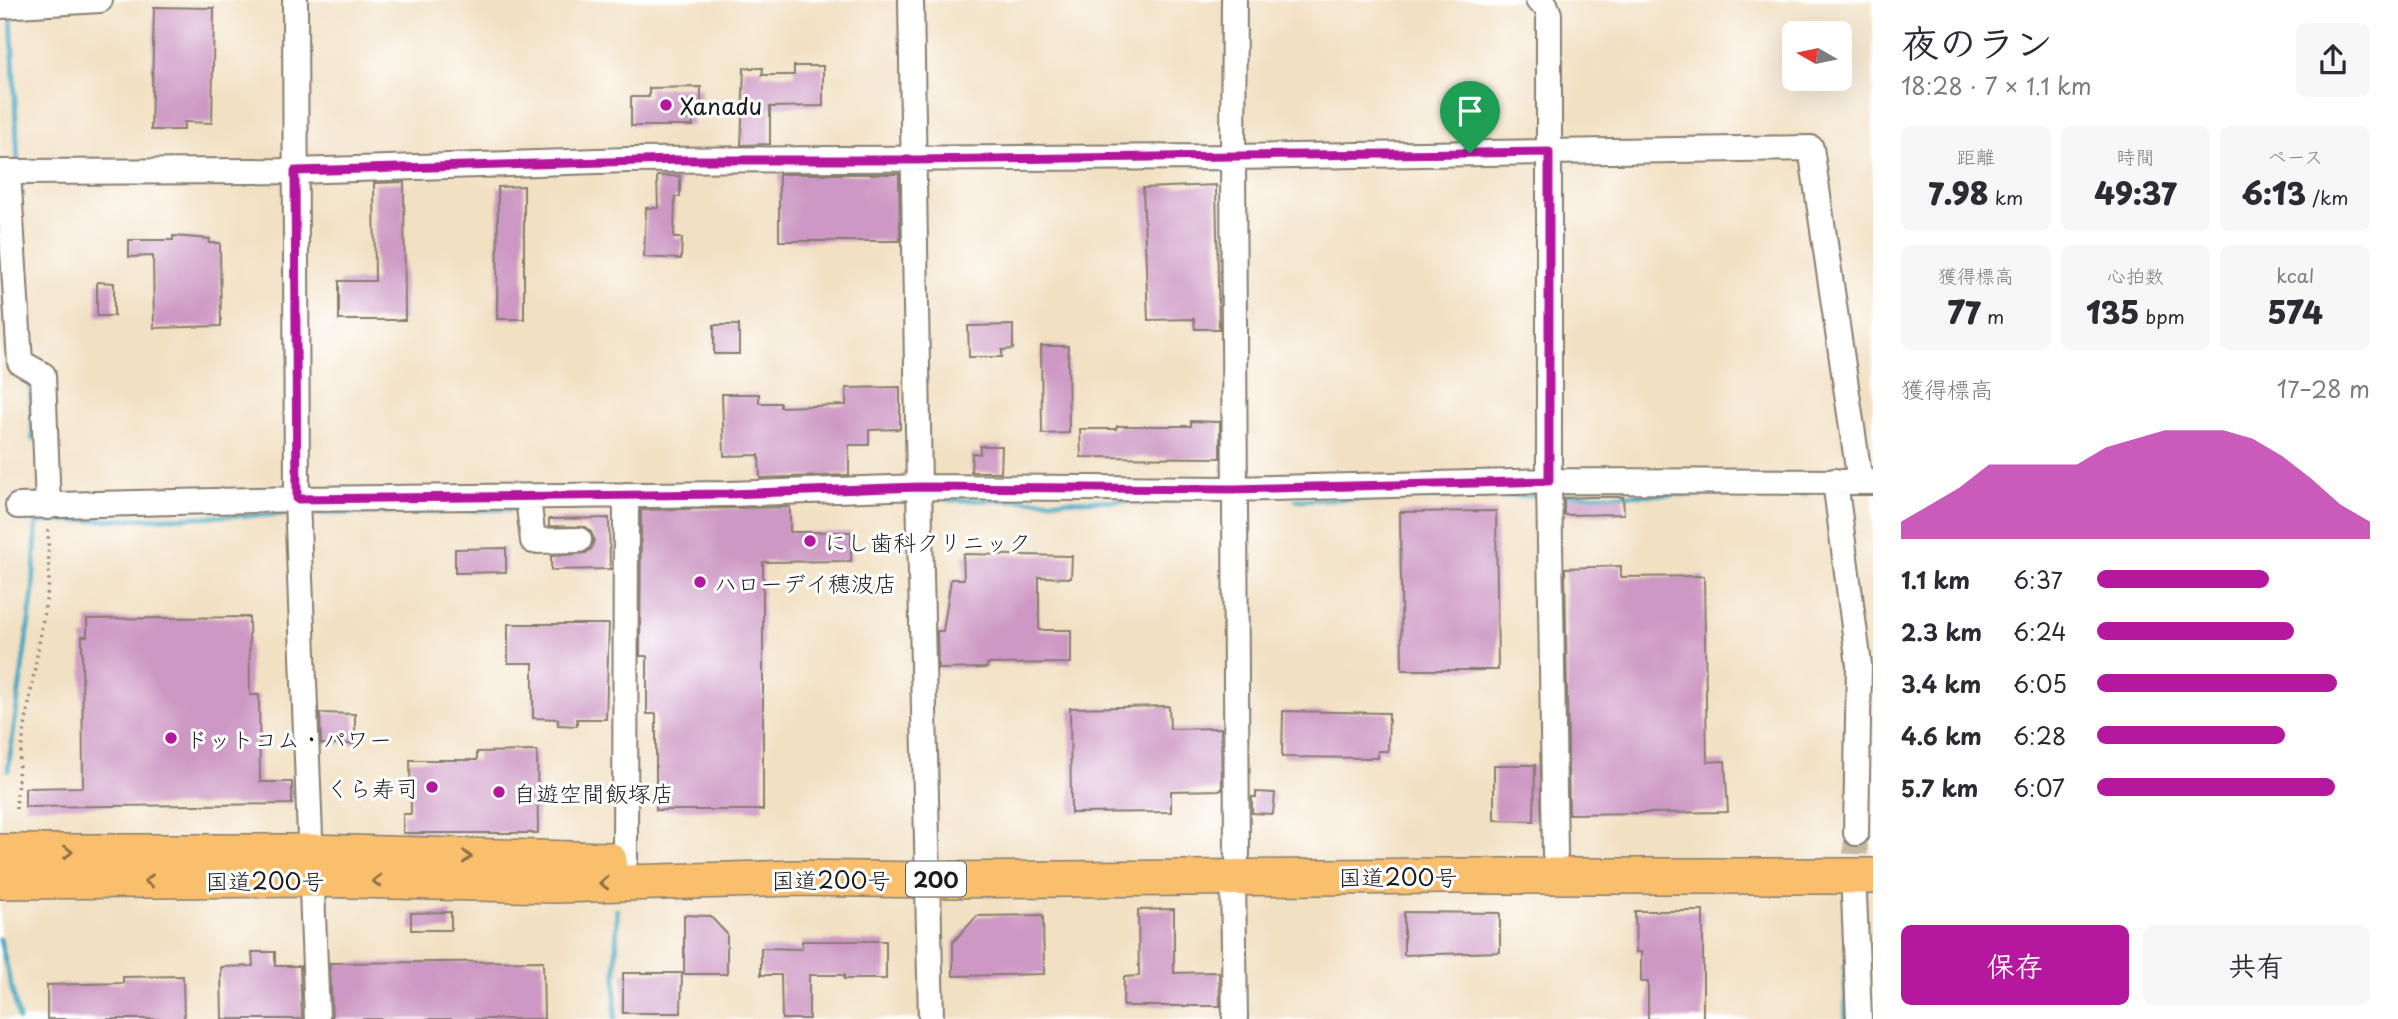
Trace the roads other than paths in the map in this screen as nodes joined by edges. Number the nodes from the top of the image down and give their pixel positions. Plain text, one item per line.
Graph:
1 (100, 0) edge
2 (295, 0) edge
3 (911, 0) edge
4 (1234, 0) edge
5 (1538, 0) edge
6 (14, 4) edge
7 (1549, 152) junction
8 (1233, 157) junction
9 (914, 160) junction
10 (295, 171) junction
11 (11, 172) edge
12 (1549, 481) junction
13 (1835, 481) junction
14 (1866, 482) edge
15 (919, 487) junction
16 (1234, 489) junction
17 (626, 495) junction
18 (529, 506) junction
19 (298, 509) junction
20 (579, 540) dead end
21 (1865, 843) edge
22 (0, 852) edge
23 (1555, 854) junction
24 (625, 860) junction
25 (311, 866) junction
26 (1235, 866) junction
27 (928, 869) junction
28 (0, 881) edge
29 (1863, 885) edge
30 (317, 1019) edge
31 (932, 1019) edge
32 (1235, 1019) edge
33 (1859, 1019) edge

1 - 6 street
2 - 10 street
3 - 9 street
4 - 8 street
5 - 7 street
7 - 8 street
7 - 12 street
7 - 14 street
8 - 9 street
8 - 16 street
9 - 10 street
9 - 15 street
10 - 11 street
10 - 19 street
11 - 19 street
12 - 13 street
12 - 16 street
12 - 23 street
13 - 14 street
13 - 21 street
15 - 16 street
15 - 17 street
15 - 27 street
16 - 26 street
17 - 18 street
17 - 24 street
18 - 19 street
18 - 20 street
19 - 25 street
21 - 23 highway, 国道200号 / 200
22 -> 25 highway, 国道200号 / 200
23 - 26 highway, 国道200号 / 200
25 -> 24 highway, 国道200号 / 200
24 - 27 highway, 国道200号 / 200
27 -> 25 highway, 国道200号 / 200
25 -> 28 highway, 国道200号 / 200
25 - 30 street
26 - 27 highway, 国道200号 / 200
26 - 29 highway, 国道200号 / 200
26 - 32 street
27 - 31 street
29 - 33 street

